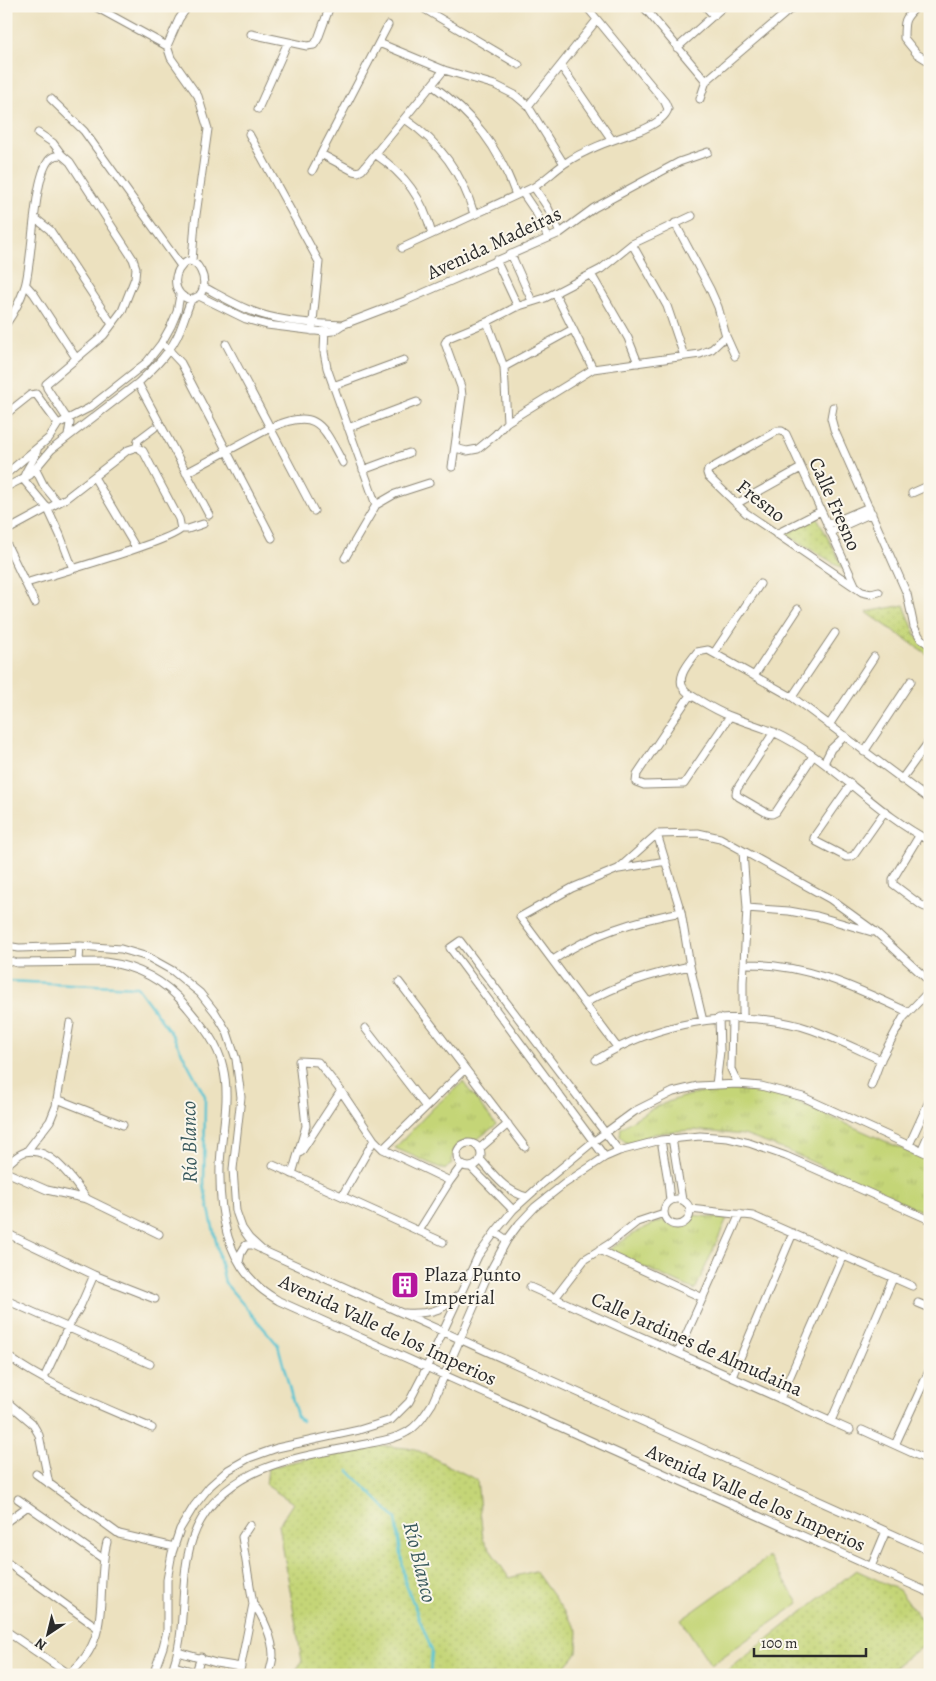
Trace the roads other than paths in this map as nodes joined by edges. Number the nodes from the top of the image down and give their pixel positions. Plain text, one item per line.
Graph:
1 (94, 6) edge
2 (188, 6) edge
3 (330, 6) edge
4 (422, 6) edge
5 (586, 6) edge
6 (643, 6) edge
7 (705, 6) edge
8 (724, 6) edge
9 (776, 6) edge
10 (794, 6) edge
11 (916, 6) edge
12 (786, 13) junction
13 (714, 16) junction
14 (596, 21) junction
15 (388, 25) dead end
16 (251, 34) dead end
17 (288, 42) junction
18 (379, 43) junction
19 (166, 46) junction
20 (678, 48) junction
21 (930, 62) edge
22 (519, 65) dead end
23 (561, 66) junction
24 (444, 70) junction
25 (706, 81) junction
26 (432, 85) junction
27 (51, 99) dead end
28 (700, 99) dead end
29 (528, 106) junction
30 (258, 109) dead end
31 (405, 119) junction
32 (38, 133) dead end
33 (249, 134) dead end
34 (612, 140) junction
35 (708, 152) dead end
36 (321, 154) junction
37 (376, 154) junction
38 (62, 155) junction
39 (564, 164) junction
40 (312, 171) dead end
41 (534, 187) junction
42 (519, 193) junction
43 (474, 214) junction
44 (692, 216) dead end
45 (35, 218) junction
46 (675, 223) junction
47 (560, 233) junction
48 (432, 234) junction
49 (548, 238) junction
50 (632, 244) junction
51 (402, 248) dead end
52 (511, 254) junction
53 (496, 260) junction
54 (192, 261) junction
55 (181, 266) junction
56 (591, 274) junction
57 (26, 285) junction
58 (204, 287) junction
59 (556, 293) junction
60 (180, 295) junction
61 (199, 296) junction
62 (191, 300) junction
63 (532, 301) junction
64 (518, 307) junction
65 (250, 310) junction
66 (246, 319) junction
67 (486, 322) junction
68 (314, 323) junction
69 (6, 324) edge
70 (112, 324) junction
71 (325, 328) junction
72 (573, 329) junction
73 (312, 331) junction
74 (726, 336) junction
75 (161, 344) junction
76 (226, 344) dead end
77 (169, 349) junction
78 (684, 356) junction
79 (735, 356) dead end
80 (76, 358) junction
81 (404, 360) dead end
82 (638, 363) junction
83 (504, 368) junction
84 (593, 369) junction
85 (138, 384) junction
86 (333, 386) junction
87 (56, 400) junction
88 (417, 402) dead end
89 (833, 407) dead end
90 (46, 408) junction
91 (6, 413) edge
92 (67, 418) junction
93 (507, 422) junction
94 (58, 424) junction
95 (154, 428) dead end
96 (270, 428) junction
97 (348, 428) junction
98 (786, 434) joint
99 (68, 436) junction
100 (137, 447) junction
101 (455, 448) junction
102 (37, 449) junction
103 (227, 452) junction
104 (409, 453) dead end
105 (343, 463) dead end
106 (452, 467) dead end
107 (801, 468) junction
108 (36, 470) junction
109 (363, 470) junction
110 (186, 473) junction
111 (6, 474) edge
112 (94, 477) junction
113 (23, 479) junction
114 (429, 483) dead end
115 (930, 485) edge
116 (44, 486) junction
117 (6, 487) edge
118 (35, 492) junction
119 (912, 493) dead end
120 (58, 504) junction
121 (736, 504) junction
122 (376, 505) junction
123 (48, 509) junction
124 (871, 510) junction
125 (314, 511) dead end
126 (821, 511) junction
127 (209, 515) dead end
128 (203, 524) dead end
129 (181, 529) junction
130 (829, 529) junction
131 (6, 531) edge
132 (776, 534) junction
133 (272, 538) dead end
134 (6, 543) edge
135 (136, 548) junction
136 (345, 558) dead end
137 (73, 569) junction
138 (26, 583) junction
139 (760, 584) dead end
140 (856, 588) junction
141 (879, 592) dead end
142 (35, 603) dead end
143 (798, 609) dead end
144 (835, 633) dead end
145 (930, 645) edge
146 (714, 653) junction
147 (874, 657) dead end
148 (754, 676) junction
149 (911, 681) dead end
150 (690, 695) junction
151 (792, 697) junction
152 (730, 716) junction
153 (829, 725) junction
154 (774, 732) junction
155 (845, 736) junction
156 (930, 740) edge
157 (864, 752) junction
158 (813, 756) junction
159 (824, 763) junction
160 (901, 780) junction
161 (851, 784) junction
162 (930, 800) edge
163 (885, 811) junction
164 (658, 834) junction
165 (919, 836) junction
166 (930, 841) edge
167 (743, 852) junction
168 (666, 861) junction
169 (618, 869) junction
170 (930, 905) edge
171 (747, 908) junction
172 (681, 912) junction
173 (877, 933) junction
174 (6, 946) edge
175 (80, 946) junction
176 (6, 960) edge
177 (553, 960) junction
178 (80, 961) junction
179 (744, 964) junction
180 (690, 966) junction
181 (399, 982) dead end
182 (930, 982) edge
183 (930, 990) edge
184 (585, 1004) junction
185 (908, 1012) junction
186 (719, 1018) junction
187 (732, 1019) junction
188 (743, 1019) junction
189 (704, 1021) junction
190 (70, 1024) dead end
191 (365, 1028) dead end
192 (529, 1030) junction
193 (518, 1037) junction
194 (618, 1047) junction
195 (596, 1060) dead end
196 (881, 1060) junction
197 (465, 1069) junction
198 (226, 1078) junction
199 (240, 1078) junction
200 (738, 1084) junction
201 (716, 1085) junction
202 (871, 1086) dead end
203 (341, 1092) junction
204 (58, 1099) junction
205 (930, 1099) edge
206 (426, 1107) junction
207 (594, 1117) junction
208 (508, 1124) junction
209 (123, 1125) dead end
210 (583, 1127) junction
211 (930, 1131) edge
212 (606, 1132) junction
213 (672, 1138) junction
214 (374, 1140) junction
215 (661, 1140) junction
216 (594, 1141) junction
217 (909, 1145) junction
218 (525, 1146) dead end
219 (383, 1149) junction
220 (479, 1149) junction
221 (27, 1151) junction
222 (619, 1151) junction
223 (921, 1151) junction
224 (930, 1155) edge
225 (605, 1157) junction
226 (296, 1159) junction
227 (480, 1160) junction
228 (676, 1162) junction
229 (665, 1163) junction
230 (6, 1165) edge
231 (272, 1165) dead end
232 (462, 1165) junction
233 (471, 1167) junction
234 (6, 1172) edge
235 (292, 1174) junction
236 (450, 1181) junction
237 (504, 1186) junction
238 (497, 1193) junction
239 (342, 1196) junction
240 (527, 1197) junction
241 (87, 1199) junction
242 (682, 1200) junction
243 (670, 1201) junction
244 (690, 1209) junction
245 (513, 1210) junction
246 (664, 1213) junction
247 (740, 1214) junction
248 (930, 1220) edge
249 (419, 1231) junction
250 (495, 1232) junction
251 (6, 1233) edge
252 (793, 1233) junction
253 (159, 1234) dead end
254 (507, 1240) junction
255 (442, 1242) dead end
256 (262, 1250) junction
257 (599, 1250) junction
258 (843, 1256) junction
259 (238, 1262) junction
260 (94, 1275) junction
261 (893, 1278) junction
262 (912, 1286) dead end
263 (530, 1287) dead end
264 (463, 1288) junction
265 (555, 1298) junction
266 (703, 1298) junction
267 (155, 1299) dead end
268 (6, 1300) edge
269 (918, 1303) dead end
270 (930, 1308) edge
271 (402, 1313) junction
272 (68, 1328) junction
273 (442, 1331) junction
274 (460, 1339) junction
275 (678, 1353) junction
276 (6, 1355) edge
277 (150, 1364) dead end
278 (427, 1367) junction
279 (930, 1369) edge
280 (445, 1375) junction
281 (732, 1377) junction
282 (44, 1378) junction
283 (780, 1399) junction
284 (6, 1401) edge
285 (831, 1422) junction
286 (152, 1428) dead end
287 (850, 1430) dead end
288 (862, 1430) dead end
289 (333, 1436) junction
290 (895, 1445) junction
291 (337, 1449) junction
292 (930, 1461) edge
293 (36, 1474) dead end
294 (49, 1484) junction
295 (18, 1499) dead end
296 (28, 1506) junction
297 (6, 1522) edge
298 (250, 1525) dead end
299 (886, 1531) junction
300 (107, 1542) dead end
301 (174, 1547) junction
302 (930, 1551) edge
303 (102, 1558) junction
304 (6, 1562) edge
305 (871, 1567) junction
306 (930, 1593) edge
307 (253, 1604) junction
308 (98, 1628) junction
309 (6, 1631) edge
310 (178, 1652) junction
311 (201, 1657) junction
312 (174, 1666) junction
313 (241, 1667) junction
314 (196, 1672) junction
315 (69, 1675) edge
316 (153, 1675) edge
317 (170, 1675) edge
318 (205, 1675) edge
319 (239, 1675) edge
320 (269, 1675) edge

1 - 19 street
2 - 19 street
3 - 17 street
4 - 22 street
5 - 14 street
6 - 20 street
7 - 13 street
8 - 13 street
9 - 12 street
10 - 12 street
11 - 21 street
12 - 25 street
13 - 20 street
14 - 23 street
14 - 34 street
15 - 18 street
16 - 17 street
17 - 30 street
18 - 24 street
18 - 36 street
19 - 54 street
20 - 25 street
23 - 29 street
23 - 34 street
24 - 26 street
24 - 29 street
25 - 28 street
26 - 31 street
26 - 42 street
27 - 55 street
29 - 39 street
31 - 37 street
31 - 43 street
32 - 38 street
33 - 68 street
34 - 39 street
35 - 47 street, Avenida Madeiras
36 - 37 street
36 - 40 street
37 - 48 street
38 - 45 street
38 - 70 street
39 - 41 street
41 - 42 street
41 - 47 street
42 - 43 street
42 - 49 street
43 - 48 street
44 - 46 street
45 - 57 street
45 - 70 street
46 - 50 street
46 - 74 street
47 - 49 street, Avenida Madeiras
48 - 51 street
49 - 52 street, Avenida Madeiras
50 - 56 street
50 - 78 street
52 - 53 street, Avenida Madeiras
52 - 63 street
53 - 64 street
53 - 71 street, Avenida Madeiras
54 - 55 street
54 - 58 street
55 - 60 street
56 - 59 street
56 - 82 street
57 - 69 street
57 - 80 street
58 - 61 street
58 - 65 street, Avenida Madeiras
59 - 63 street
59 - 72 street
60 - 62 street
60 - 75 street
61 - 62 street
61 - 66 street, Avenida Madeiras
62 - 77 street
63 - 64 street
64 - 67 street
65 - 66 street
65 - 68 street, Avenida Madeiras
66 - 73 street, Avenida Madeiras
67 - 83 street
67 - 101 street
68 - 71 street, Avenida Madeiras
68 - 73 street
70 - 80 street
71 - 73 street, Avenida Madeiras
71 - 86 street
72 - 83 street
72 - 84 street
74 - 78 street
74 - 79 street
75 - 77 street
75 - 92 street
76 - 96 street
77 - 85 street
77 - 103 street
78 - 82 street
80 - 87 street
81 - 86 street
82 - 84 street
83 - 93 street
84 - 93 street
85 - 99 street
85 - 110 street
86 - 97 street
87 - 90 street
87 - 92 street
88 - 97 street
89 - 124 street
90 - 91 street
90 - 94 street
92 - 94 street
92 - 99 street
93 - 101 street
94 - 102 street
95 - 100 street
96 - 103 street
96 - 105 street
96 - 125 street
97 - 109 street
98 - 107 street, Calle Fresno
98 - 121 street, Fresno
99 - 108 street
100 - 112 street
100 - 129 street
101 - 106 street
102 - 111 street
102 - 113 street
103 - 110 street
103 - 133 street
104 - 109 street
107 - 121 street
107 - 126 street, Calle Fresno
108 - 113 street
108 - 116 street
109 - 122 street
110 - 127 street
112 - 120 street
112 - 135 street
113 - 117 street
113 - 118 street
114 - 122 street
115 - 119 street
116 - 118 street
116 - 120 street
118 - 123 street
120 - 123 street
121 - 132 street, Fresno
122 - 136 street
123 - 131 street
123 - 137 street
124 - 130 street
124 - 145 street
126 - 130 street, Calle Fresno
126 - 132 street
128 - 129 street
129 - 135 street
130 - 140 street, Calle Fresno
132 - 140 street, Fresno
134 - 138 street
135 - 137 street
137 - 138 street
138 - 142 street
139 - 146 street
140 - 141 street, Fresno
143 - 148 street
144 - 151 street
146 - 148 street
146 - 150 street
147 - 153 street
148 - 151 street
149 - 157 street
150 - 152 street
150 - 152 street
151 - 153 street
152 - 154 street
153 - 155 street
154 - 158 street
154 - 158 street
155 - 157 street
155 - 159 street
156 - 160 street
157 - 160 street
158 - 159 street
159 - 161 street
160 - 162 street
161 - 163 street
161 - 163 street
163 - 165 street
164 - 167 street
164 - 168 street
164 - 169 street
165 - 166 street
165 - 170 street
167 - 171 street
167 - 173 street
168 - 169 street
168 - 172 street
169 - 177 street
171 - 173 street
171 - 179 street
172 - 177 street
172 - 180 street
173 - 182 street
174 - 175 street, Avenida Valle de los Imperios
175 - 178 street
175 - 199 street, Avenida Valle de los Imperios
176 - 178 street, Avenida Valle de los Imperios
177 - 184 street
178 - 198 street, Avenida Valle de los Imperios
179 - 185 street
179 - 188 street
180 - 184 street
180 - 189 street
181 - 197 street
183 - 185 street
184 - 194 street
185 - 196 street
186 - 187 street
186 - 189 street
186 - 201 street
187 - 188 street
187 - 200 street
188 - 196 street
189 - 194 street
190 - 204 street
191 - 206 street
192 - 193 street
192 - 193 street
192 - 207 street
193 - 210 street
194 - 195 street
196 - 202 street
197 - 206 street
197 - 208 street
198 - 199 street
198 - 259 street, Avenida Valle de los Imperios
199 - 256 street, Avenida Valle de los Imperios
200 - 201 street
200 - 217 street
201 - 212 street
203 - 214 street
203 - 226 street
203 - 226 street
204 - 209 street
204 - 221 street
205 - 217 street
206 - 219 street
207 - 210 street
207 - 212 street
208 - 218 street
208 - 220 street
210 - 216 street
211 - 223 street
212 - 216 street
212 - 222 street
213 - 215 street
213 - 228 street
213 - 248 street
214 - 219 street
214 - 239 street
215 - 222 street
215 - 229 street
216 - 225 street
216 - 240 street
217 - 223 street
219 - 236 street
220 - 227 street
220 - 232 street
221 - 230 street
221 - 241 street
222 - 225 street
223 - 224 street
225 - 254 street
226 - 235 street
227 - 233 street
227 - 237 street
228 - 229 street
228 - 242 street
229 - 243 street
231 - 235 street
232 - 233 street
232 - 236 street
233 - 238 street
234 - 241 street
235 - 239 street
236 - 249 street
237 - 238 street
237 - 240 street
238 - 245 street
239 - 249 street
240 - 245 street
241 - 253 street
242 - 243 street
242 - 244 street
243 - 246 street
244 - 246 street
244 - 247 street
245 - 250 street
246 - 257 street
247 - 252 street
247 - 266 street
249 - 255 street
250 - 254 street
250 - 264 street
251 - 260 street
252 - 258 street
252 - 281 street
254 - 274 street
256 - 259 street
256 - 271 street, Avenida Valle de los Imperios
257 - 265 street
257 - 266 street
258 - 261 street
258 - 283 street
259 - 278 street, Avenida Valle de los Imperios
260 - 267 street
260 - 272 street
261 - 262 street
261 - 285 street
263 - 265 street, Calle Jardines de Almudaina
264 - 271 street
264 - 273 street
265 - 275 street, Calle Jardines de Almudaina
266 - 275 street
268 - 272 street
269 - 270 street
271 - 273 street, Avenida Valle de los Imperios
272 - 277 street
272 - 282 street
273 - 274 street, Avenida Valle de los Imperios
273 - 278 street
274 - 280 street
274 - 299 street, Avenida Valle de los Imperios
275 - 281 street, Calle Jardines de Almudaina
276 - 282 street
278 - 280 street, Avenida Valle de los Imperios
278 - 289 street
279 - 290 street
280 - 291 street
280 - 305 street, Avenida Valle de los Imperios
281 - 283 street, Calle Jardines de Almudaina
282 - 286 street
283 - 285 street, Calle Jardines de Almudaina
284 - 294 street
285 - 287 street, Calle Jardines de Almudaina
288 - 290 street
289 - 291 street
289 - 301 street
290 - 292 street
291 - 310 street
293 - 294 street
294 - 301 street
295 - 296 street
296 - 297 street
296 - 303 street
298 - 307 street
299 - 302 street, Avenida Valle de los Imperios
299 - 305 street
300 - 303 street
301 - 316 street
303 - 308 street
304 - 308 street
305 - 306 street, Avenida Valle de los Imperios
307 - 313 street
307 - 320 street
308 - 315 street
309 - 315 street
310 - 311 street
310 - 312 street
311 - 313 street
311 - 314 street
312 - 314 street
312 - 317 street
313 - 319 street
314 - 318 street

